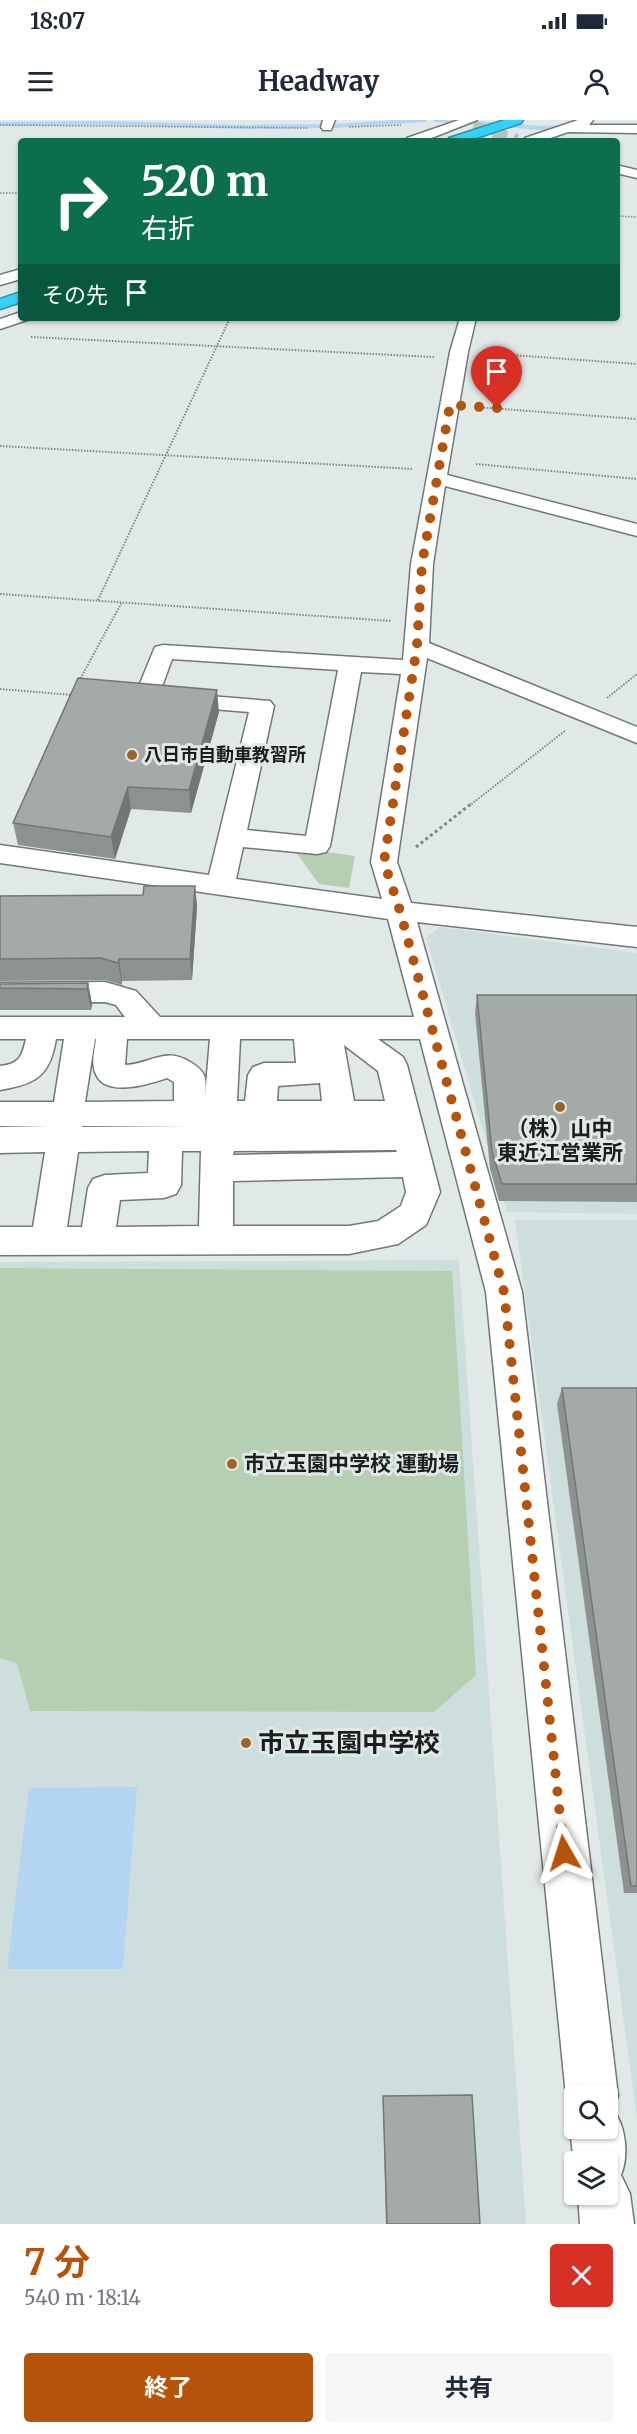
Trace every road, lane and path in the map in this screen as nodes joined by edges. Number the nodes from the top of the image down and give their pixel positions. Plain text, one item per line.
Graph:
1 (517, 120) edge
2 (591, 120) edge
3 (446, 121) edge
4 (534, 123) dead end
5 (328, 124) edge
6 (469, 124) edge
7 (0, 125) edge
8 (566, 128) junction
9 (637, 129) edge
10 (422, 138) edge
11 (463, 138) edge
12 (492, 138) edge
13 (538, 138) edge
14 (620, 170) edge
15 (637, 174) edge
16 (0, 193) edge
17 (18, 193) edge
18 (620, 216) edge
19 (637, 217) edge
20 (18, 275) edge
21 (0, 280) edge
22 (18, 286) edge
23 (0, 292) edge
24 (18, 298) edge
25 (0, 304) edge
26 (18, 318) edge
27 (229, 321) edge
28 (467, 321) edge
29 (0, 324) edge
30 (23, 336) dead end
31 (217, 346) junction
32 (459, 355) junction
33 (637, 364) edge
34 (450, 405) junction
35 (637, 419) edge
36 (0, 446) edge
37 (438, 470) junction
38 (637, 478) edge
39 (637, 530) edge
40 (0, 594) edge
41 (98, 600) junction
42 (122, 602) junction
43 (416, 646) junction
44 (351, 664) junction
45 (637, 674) edge
46 (78, 684) edge
47 (0, 689) edge
48 (68, 705) edge
49 (585, 715) junction
50 (637, 736) edge
51 (231, 837) junction
52 (415, 848) dead end
53 (0, 854) edge
54 (221, 884) junction
55 (400, 911) junction
56 (637, 937) edge
57 (0, 993) edge
58 (43, 1027) junction
59 (151, 1027) junction
60 (0, 1028) edge
61 (81, 1028) junction
62 (226, 1028) junction
63 (318, 1028) junction
64 (432, 1028) junction
65 (113, 1029) junction
66 (0, 1078) edge
67 (340, 1112) junction
68 (260, 1113) junction
69 (0, 1114) edge
70 (66, 1127) junction
71 (210, 1133) junction
72 (410, 1138) junction
73 (0, 1140) edge
74 (166, 1141) junction
75 (216, 1239) junction
76 (48, 1240) junction
77 (0, 1241) edge
78 (97, 1241) junction
79 (591, 2085) edge
80 (605, 2205) edge
81 (607, 2224) edge

1 - 11 highway
2 - 8 street
3 - 5 path
3 - 6 street
4 - 12 highway
5 - 7 path
6 - 10 street
8 - 9 street
8 - 13 street
14 - 15 street
16 - 17 path
18 - 19 path
20 - 21 street
22 - 23 highway
24 - 25 highway
26 - 29 street
27 - 31 path
28 - 32 street
30 - 31 path
31 - 32 path
31 - 41 path
32 - 33 path
32 - 34 street
34 - 35 path
34 - 37 street
36 - 37 path
37 - 38 path
37 - 39 street
37 - 43 street
40 - 41 path
41 - 42 path
42 - 43 path
42 - 46 path
43 - 44 street
43 - 49 street
43 - 55 street
44 - 51 street
44 - 51 street
45 - 49 path
47 - 48 path
49 - 50 street
49 - 52 path
51 - 54 street
53 - 54 street
54 - 55 street
55 - 56 street
55 - 64 street
57 - 59 street
58 - 60 street
58 - 61 street
58 - 66 street
59 - 62 street
59 - 65 street
61 - 65 street
61 - 70 street
62 - 63 street
62 - 71 street
63 - 64 street
63 - 67 street
63 - 68 street
63 - 72 street
64 - 79 street
65 - 71 street
67 - 68 street
67 - 72 street
68 - 71 street
69 - 70 street
70 - 71 street
70 - 73 street
70 - 74 street
70 - 76 street
71 - 72 street
71 - 74 street
71 - 75 street
72 - 75 street
74 - 78 street
75 - 78 street
76 - 77 street
76 - 78 street
80 - 81 street

